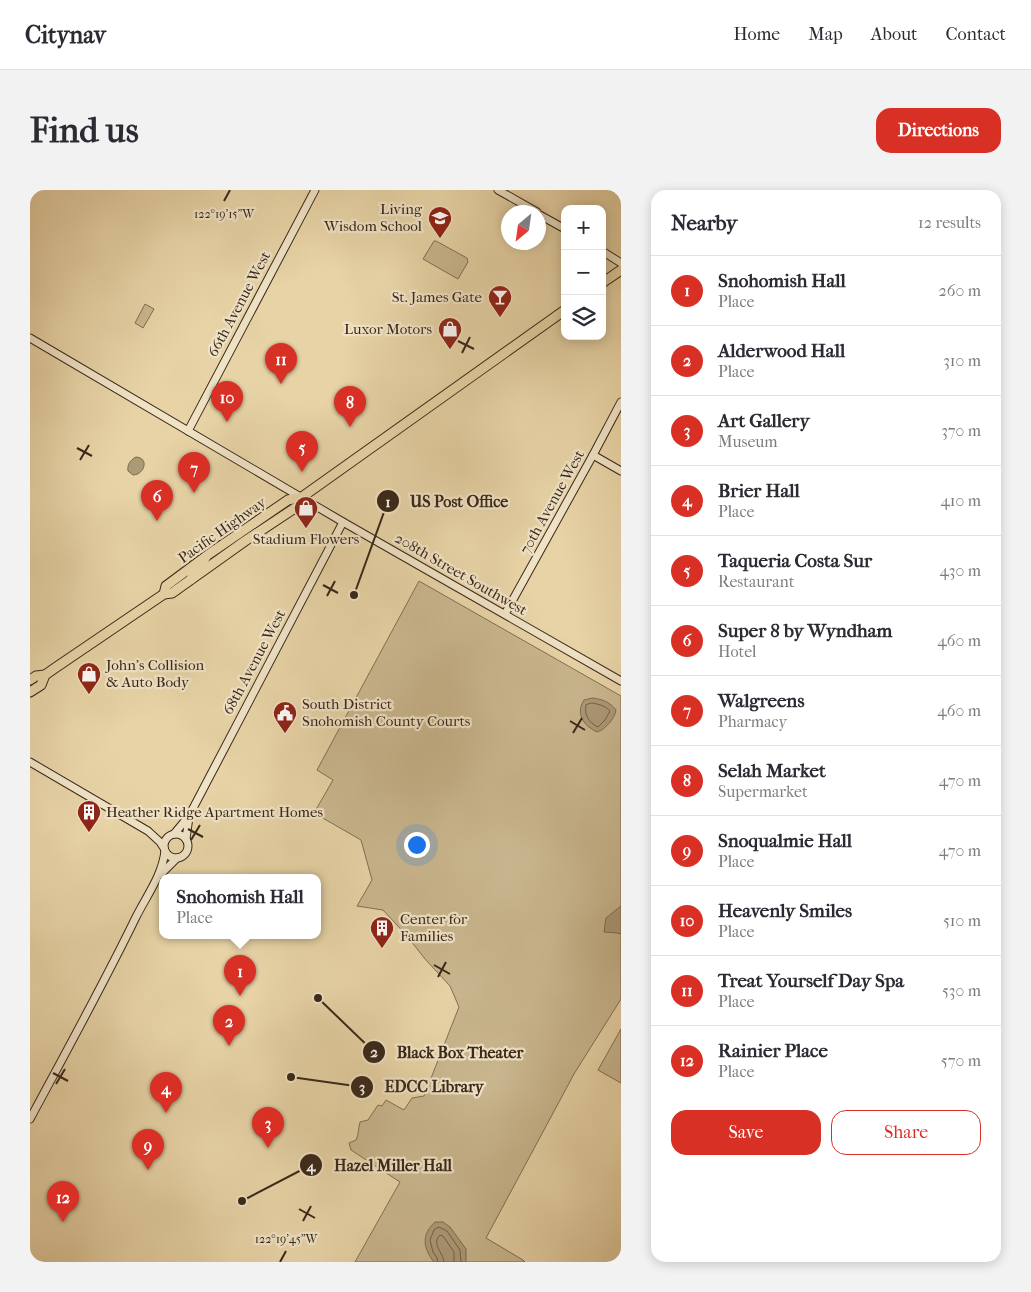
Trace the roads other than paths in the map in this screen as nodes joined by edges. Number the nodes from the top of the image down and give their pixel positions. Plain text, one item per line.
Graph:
1 (315, 190) edge
2 (498, 190) edge
3 (524, 205) edge
4 (546, 218) edge
5 (561, 227) edge
6 (606, 254) edge
7 (621, 263) edge
8 (621, 270) edge
9 (606, 280) edge
10 (561, 313) edge
11 (30, 338) edge
12 (621, 402) edge
13 (188, 430) junction
14 (593, 455) junction
15 (621, 471) edge
16 (302, 497) junction
17 (343, 522) junction
18 (206, 556) junction
19 (191, 580) junction
20 (165, 594) junction
21 (505, 614) junction
22 (45, 675) junction
23 (30, 680) edge
24 (621, 681) edge
25 (30, 692) edge
26 (30, 762) edge
27 (189, 816) junction
28 (148, 831) junction
29 (173, 834) junction
30 (186, 839) junction
31 (165, 850) junction
32 (177, 858) junction
33 (159, 874) edge
34 (161, 874) edge
35 (159, 875) edge
36 (158, 878) joint
37 (30, 1119) edge

1 - 13 street, 66th Avenue West
2 - 3 street
4 - 5 street
6 - 7 street
8 - 9 highway
10 - 16 highway, Pacific Highway
11 - 13 street, 208th Street Southwest
12 - 14 street, 70th Avenue West
13 - 16 street, 208th Street Southwest
14 - 15 street
14 - 21 street, 70th Avenue West
16 - 17 street, 208th Street Southwest
16 - 18 highway, Pacific Highway
16 - 19 highway, Pacific Highway
17 - 21 street, 208th Street Southwest
17 - 27 street, 68th Avenue West
18 - 19 main road
18 - 20 highway, Pacific Highway
19 - 20 highway, Pacific Highway
20 - 22 highway, Pacific Highway
21 - 24 street, 208th Street Southwest
22 - 23 highway, Pacific Highway
22 - 25 highway, Pacific Highway
26 - 28 street
27 - 29 street, 68th Avenue West
27 - 30 street, 68th Avenue West
28 - 29 street
28 - 31 street
29 - 30 street
29 - 31 street
30 - 32 street
31 - 32 street
31 - 33 street
32 - 34 street
35 - 36 street
36 - 37 street

